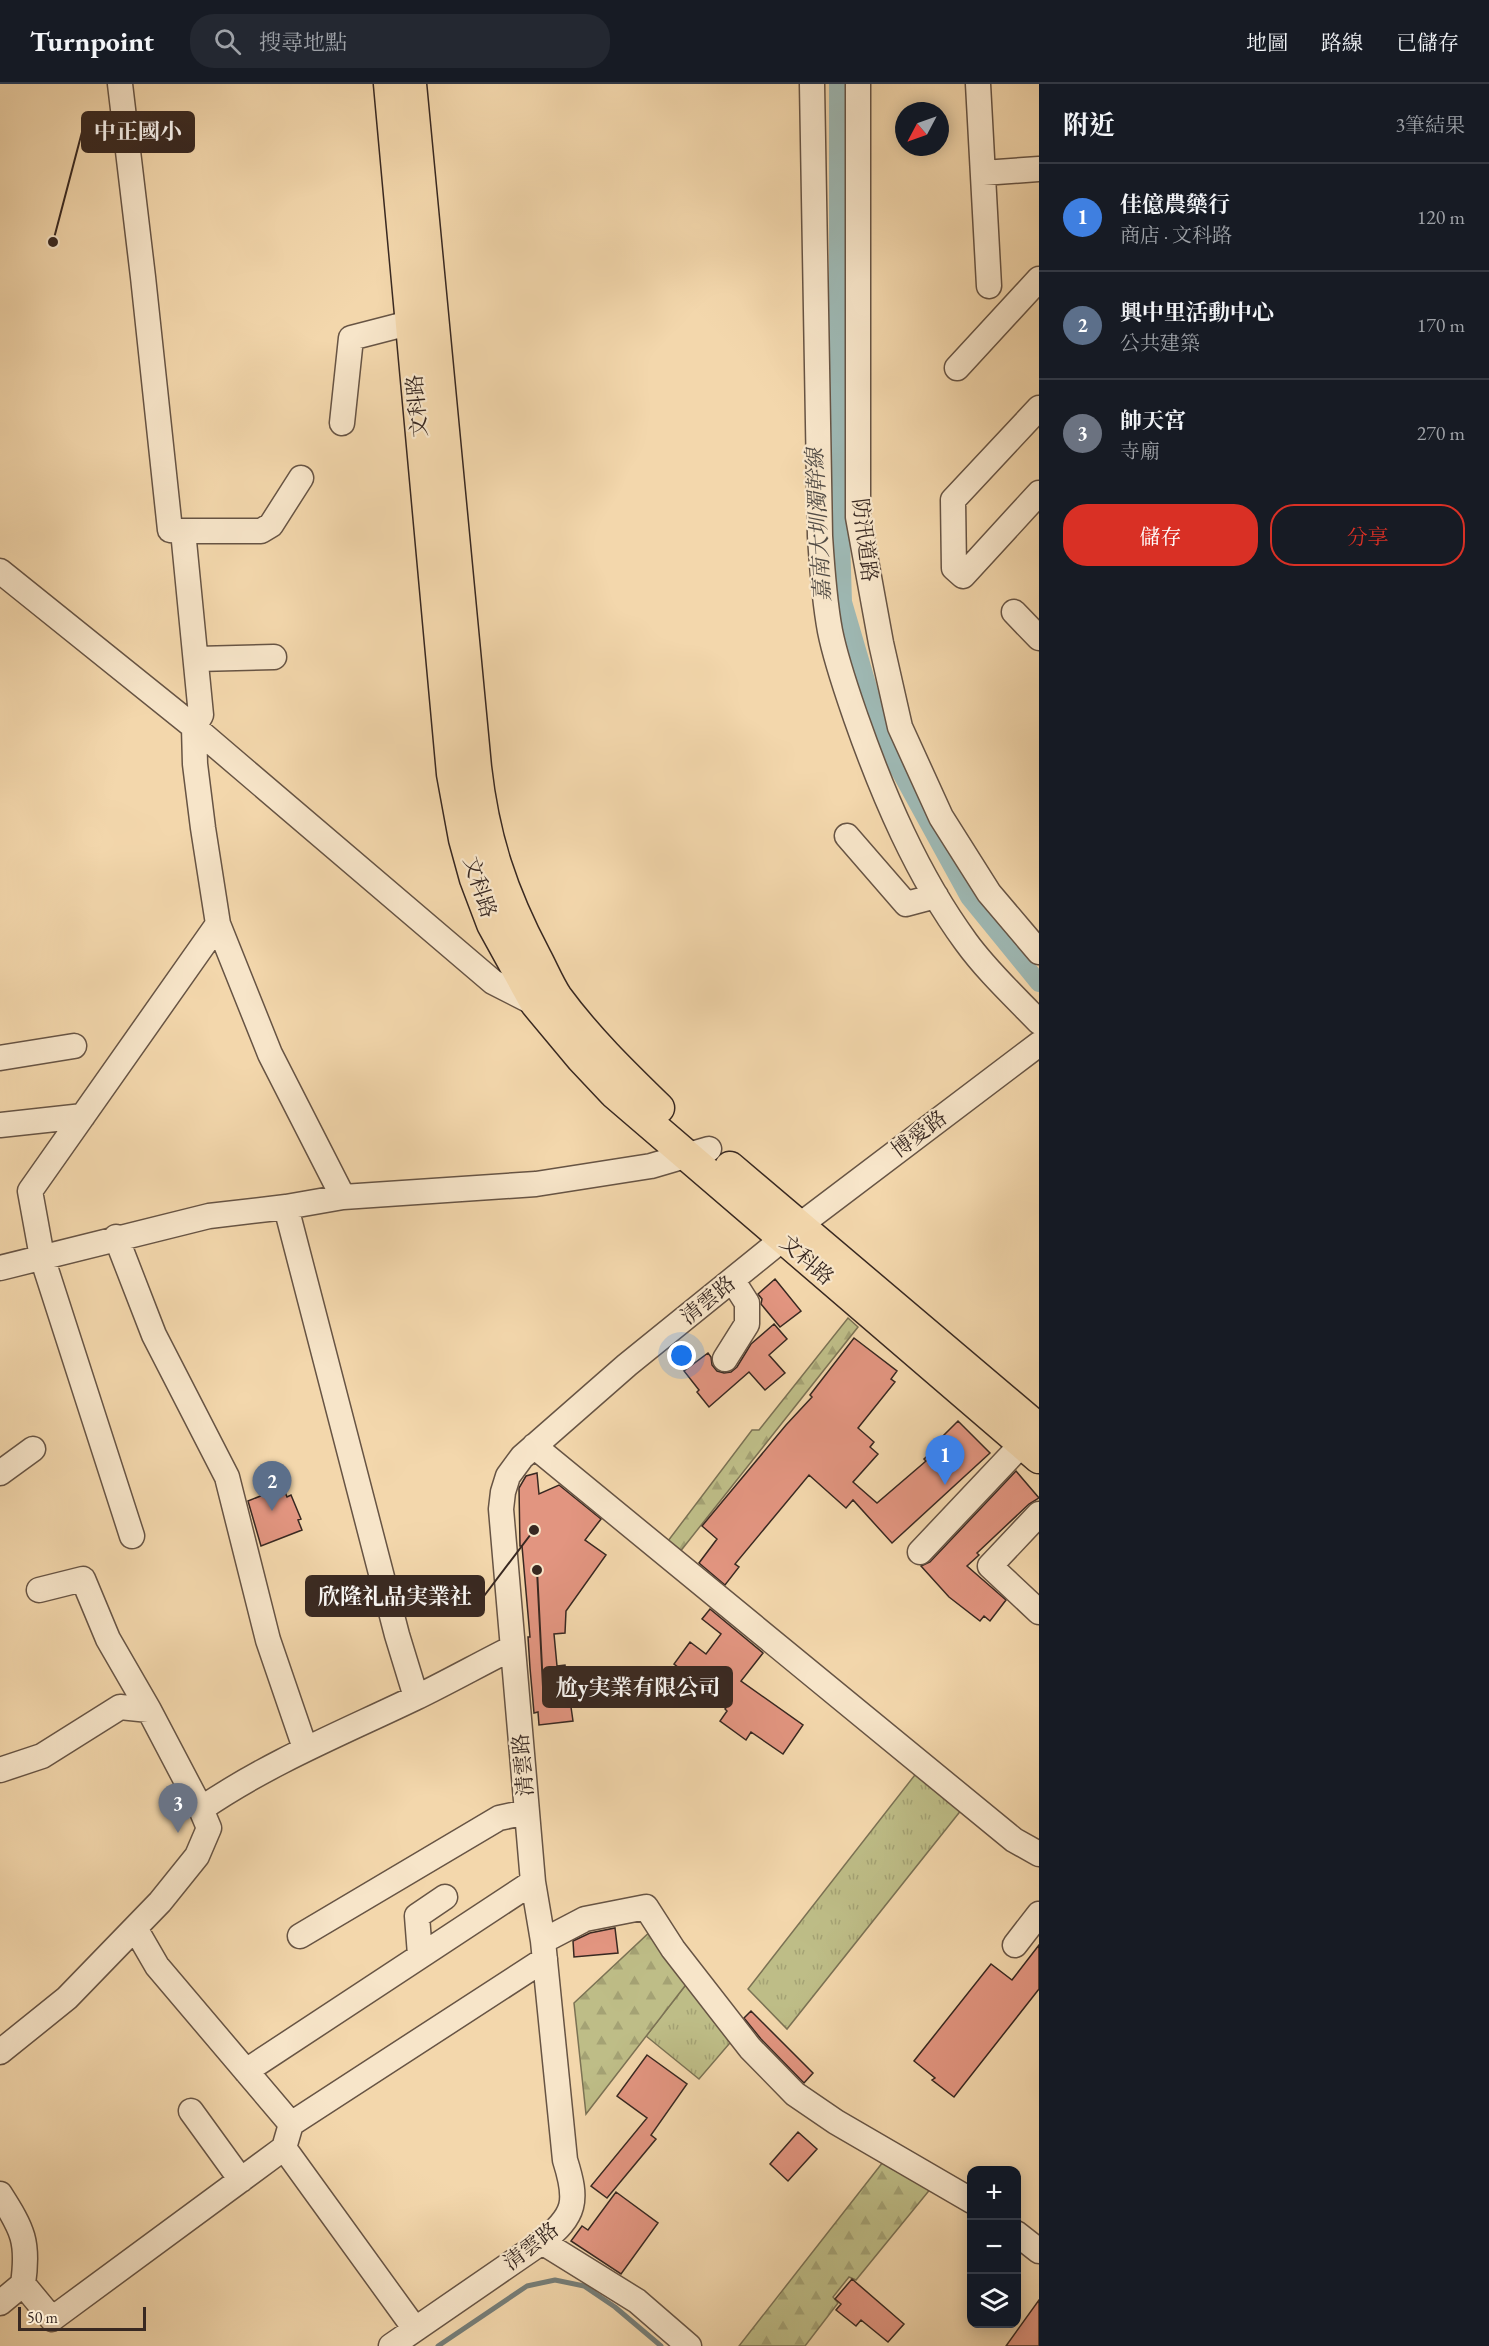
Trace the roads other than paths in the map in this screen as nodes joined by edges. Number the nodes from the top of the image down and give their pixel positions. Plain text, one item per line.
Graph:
1 (120, 84) edge
2 (389, 84) edge
3 (411, 84) edge
4 (812, 84) edge
5 (858, 84) edge
6 (978, 84) edge
7 (1039, 169) edge
8 (983, 173) junction
9 (1039, 279) edge
10 (989, 286) dead end
11 (421, 322) junction
12 (957, 368) dead end
13 (1039, 408) edge
14 (342, 423) dead end
15 (301, 478) dead end
16 (1039, 493) edge
17 (183, 531) junction
18 (0, 571) edge
19 (1014, 612) dead end
20 (1039, 638) edge
21 (274, 657) dead end
22 (196, 659) junction
23 (194, 727) junction
24 (848, 836) dead end
25 (936, 896) junction
26 (218, 924) junction
27 (1039, 952) edge
28 (546, 1000) junction
29 (1039, 1022) edge
30 (1039, 1044) edge
31 (74, 1046) dead end
32 (0, 1058) edge
33 (83, 1116) junction
34 (0, 1125) edge
35 (699, 1153) junction
36 (343, 1197) junction
37 (286, 1207) junction
38 (791, 1232) junction
39 (116, 1237) junction
40 (42, 1257) junction
41 (0, 1268) edge
42 (732, 1281) junction
43 (725, 1359) dead end
44 (1033, 1444) edge
45 (534, 1446) junction
46 (33, 1449) dead end
47 (0, 1473) edge
48 (1039, 1514) edge
49 (132, 1536) dead end
50 (920, 1552) dead end
51 (39, 1590) dead end
52 (1039, 1612) edge
53 (512, 1648) junction
54 (416, 1697) junction
55 (149, 1710) junction
56 (305, 1748) junction
57 (0, 1770) edge
58 (201, 1809) junction
59 (527, 1812) junction
60 (1039, 1854) edge
61 (533, 1882) junction
62 (445, 1897) dead end
63 (1039, 1914) edge
64 (135, 1928) junction
65 (300, 1936) dead end
66 (1015, 1945) dead end
67 (544, 1950) junction
68 (420, 1955) junction
69 (0, 2052) edge
70 (246, 2071) junction
71 (191, 2111) dead end
72 (291, 2124) junction
73 (284, 2148) junction
74 (241, 2180) junction
75 (0, 2194) edge
76 (967, 2197) edge
77 (1021, 2236) edge
78 (542, 2242) junction
79 (1039, 2252) edge
80 (23, 2284) junction
81 (0, 2303) edge
82 (415, 2330) junction
83 (391, 2346) edge
84 (689, 2346) edge

1 - 17 street
2 - 11 main road, 文科路
3 - 11 main road, 文科路
4 - 25 street
5 - 27 street, 防汛道路
6 - 8 street
7 - 8 street
8 - 10 street
9 - 12 street
11 - 14 street
11 - 28 main road, 文科路
13 - 16 street
15 - 17 street
17 - 22 street
18 - 23 street
19 - 20 street
21 - 22 street
22 - 23 street
23 - 26 street
23 - 28 street
24 - 25 street
25 - 29 street
26 - 33 street
26 - 36 street
28 - 35 main road, 文科路
30 - 38 street, 博愛路
31 - 32 street
33 - 34 street
33 - 40 street
35 - 36 street
35 - 38 main road, 文科路
36 - 37 street
37 - 39 street
37 - 54 street
38 - 42 street, 清雲路
38 - 44 main road, 文科路
39 - 40 street
39 - 56 street
40 - 41 street
40 - 49 street
42 - 43 street
42 - 45 street, 清雲路
44 - 50 street
45 - 53 street, 清雲路
45 - 60 street
46 - 47 street
48 - 52 street
51 - 55 street
53 - 54 street
53 - 59 street, 清雲路
54 - 56 street
55 - 57 street
55 - 58 street
56 - 58 street
58 - 64 street
59 - 61 street, 清雲路
59 - 65 street
61 - 67 street, 清雲路
61 - 68 street
62 - 68 street
63 - 66 street
64 - 69 street
64 - 70 street
67 - 72 street
67 - 76 street
67 - 78 street, 清雲路
68 - 70 street
70 - 72 street
71 - 74 street
72 - 73 street
73 - 74 street
73 - 82 street
74 - 80 street
75 - 80 street
77 - 79 street
78 - 82 street, 清雲路
78 - 84 street
80 - 81 street
82 - 83 street, 清雲路

